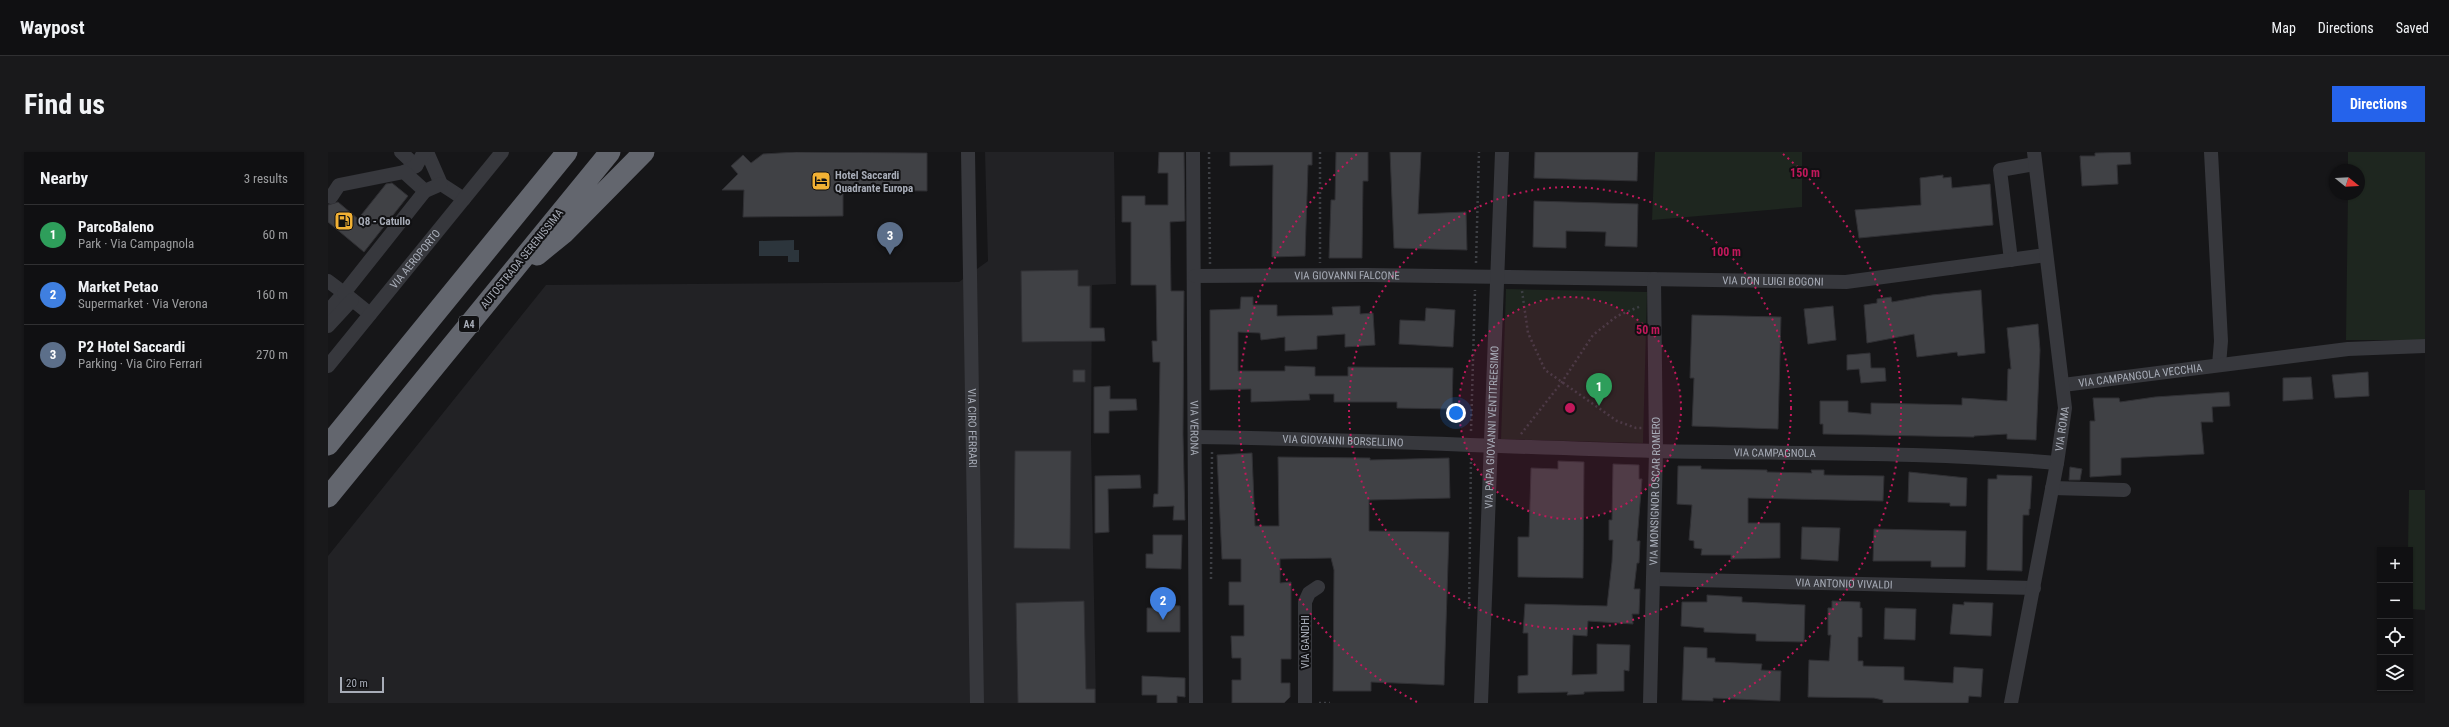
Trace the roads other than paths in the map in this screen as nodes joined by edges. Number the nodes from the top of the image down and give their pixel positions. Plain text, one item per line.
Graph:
1 (401, 152) edge
2 (424, 152) edge
3 (427, 152) edge
4 (502, 152) edge
5 (567, 152) edge
6 (610, 152) edge
7 (644, 152) edge
8 (968, 152) edge
9 (1193, 152) edge
10 (1502, 152) edge
11 (2211, 152) edge
12 (2035, 158) edge
13 (410, 169) junction
14 (441, 184) junction
15 (425, 191) junction
16 (331, 197) dead end
17 (464, 199) junction
18 (2046, 255) junction
19 (2011, 260) junction
20 (1202, 276) junction
21 (1499, 277) junction
22 (1654, 279) junction
23 (328, 281) edge
24 (503, 283) junction
25 (348, 296) junction
26 (328, 311) edge
27 (370, 314) junction
28 (328, 326) edge
29 (2425, 346) edge
30 (2219, 365) junction
31 (328, 366) edge
32 (2063, 385) junction
33 (1195, 437) junction
34 (328, 445) edge
35 (1492, 446) junction
36 (1656, 451) junction
37 (2057, 462) junction
38 (2052, 488) junction
39 (2124, 490) dead end
40 (328, 497) edge
41 (1653, 579) junction
42 (1318, 586) dead end
43 (2034, 588) junction
44 (977, 703) edge
45 (1196, 703) edge
46 (1305, 703) edge
47 (1481, 703) edge
48 (1650, 703) edge
49 (2011, 703) edge

1 - 13 street
2 - 13 street
3 - 14 street
4 - 17 street, VIA AEROPORTO
5 - 34 highway
6 - 24 highway, AUTOSTRADA SERENISSIMA / A4
7 - 24 highway
8 - 44 street, VIA CIRO FERRARI
9 - 20 street, VIA VERONA
10 - 21 street, VIA PAPA GIOVANNI VENTITREESIMO
11 - 30 street
12 - 18 street, VIA ROMA
12 - 19 street
13 - 15 street
13 - 16 street
14 - 15 street
14 - 17 street
15 - 25 street
17 - 27 street, VIA AEROPORTO
18 - 19 street, VIA DON LUIGI BOGONI
18 - 32 street, VIA ROMA
19 - 22 street, VIA DON LUIGI BOGONI
20 - 21 street, VIA GIOVANNI FALCONE
20 - 33 street, VIA VERONA
21 - 22 street, VIA DON LUIGI BOGONI
21 - 35 street, VIA PAPA GIOVANNI VENTITREESIMO
22 - 36 street, VIA MONSIGNOR OSCAR ROMERO
23 - 25 street
24 - 40 highway, AUTOSTRADA SERENISSIMA / A4
25 - 26 street
25 - 27 street
25 - 28 street
27 - 31 street, VIA AEROPORTO
29 - 30 street, VIA CAMPANGOLA VECCHIA
30 - 32 street, VIA CAMPANGOLA VECCHIA
32 - 37 street, VIA ROMA
33 - 35 street, VIA GIOVANNI BORSELLINO
33 - 45 street, VIA VERONA
35 - 36 street, VIA CAMPAGNOLA
35 - 47 street, VIA PAPA GIOVANNI VENTITREESIMO
36 - 37 street, VIA CAMPAGNOLA
36 - 41 street, VIA MONSIGNOR OSCAR ROMERO
37 - 38 street, VIA ROMA
38 - 39 street
38 - 43 street, VIA ROMA
41 - 43 street, VIA ANTONIO VIVALDI
41 - 48 street, VIA MONSIGNOR OSCAR ROMERO
42 - 46 street, VIA GANDHI
43 - 49 street, VIA ROMA

